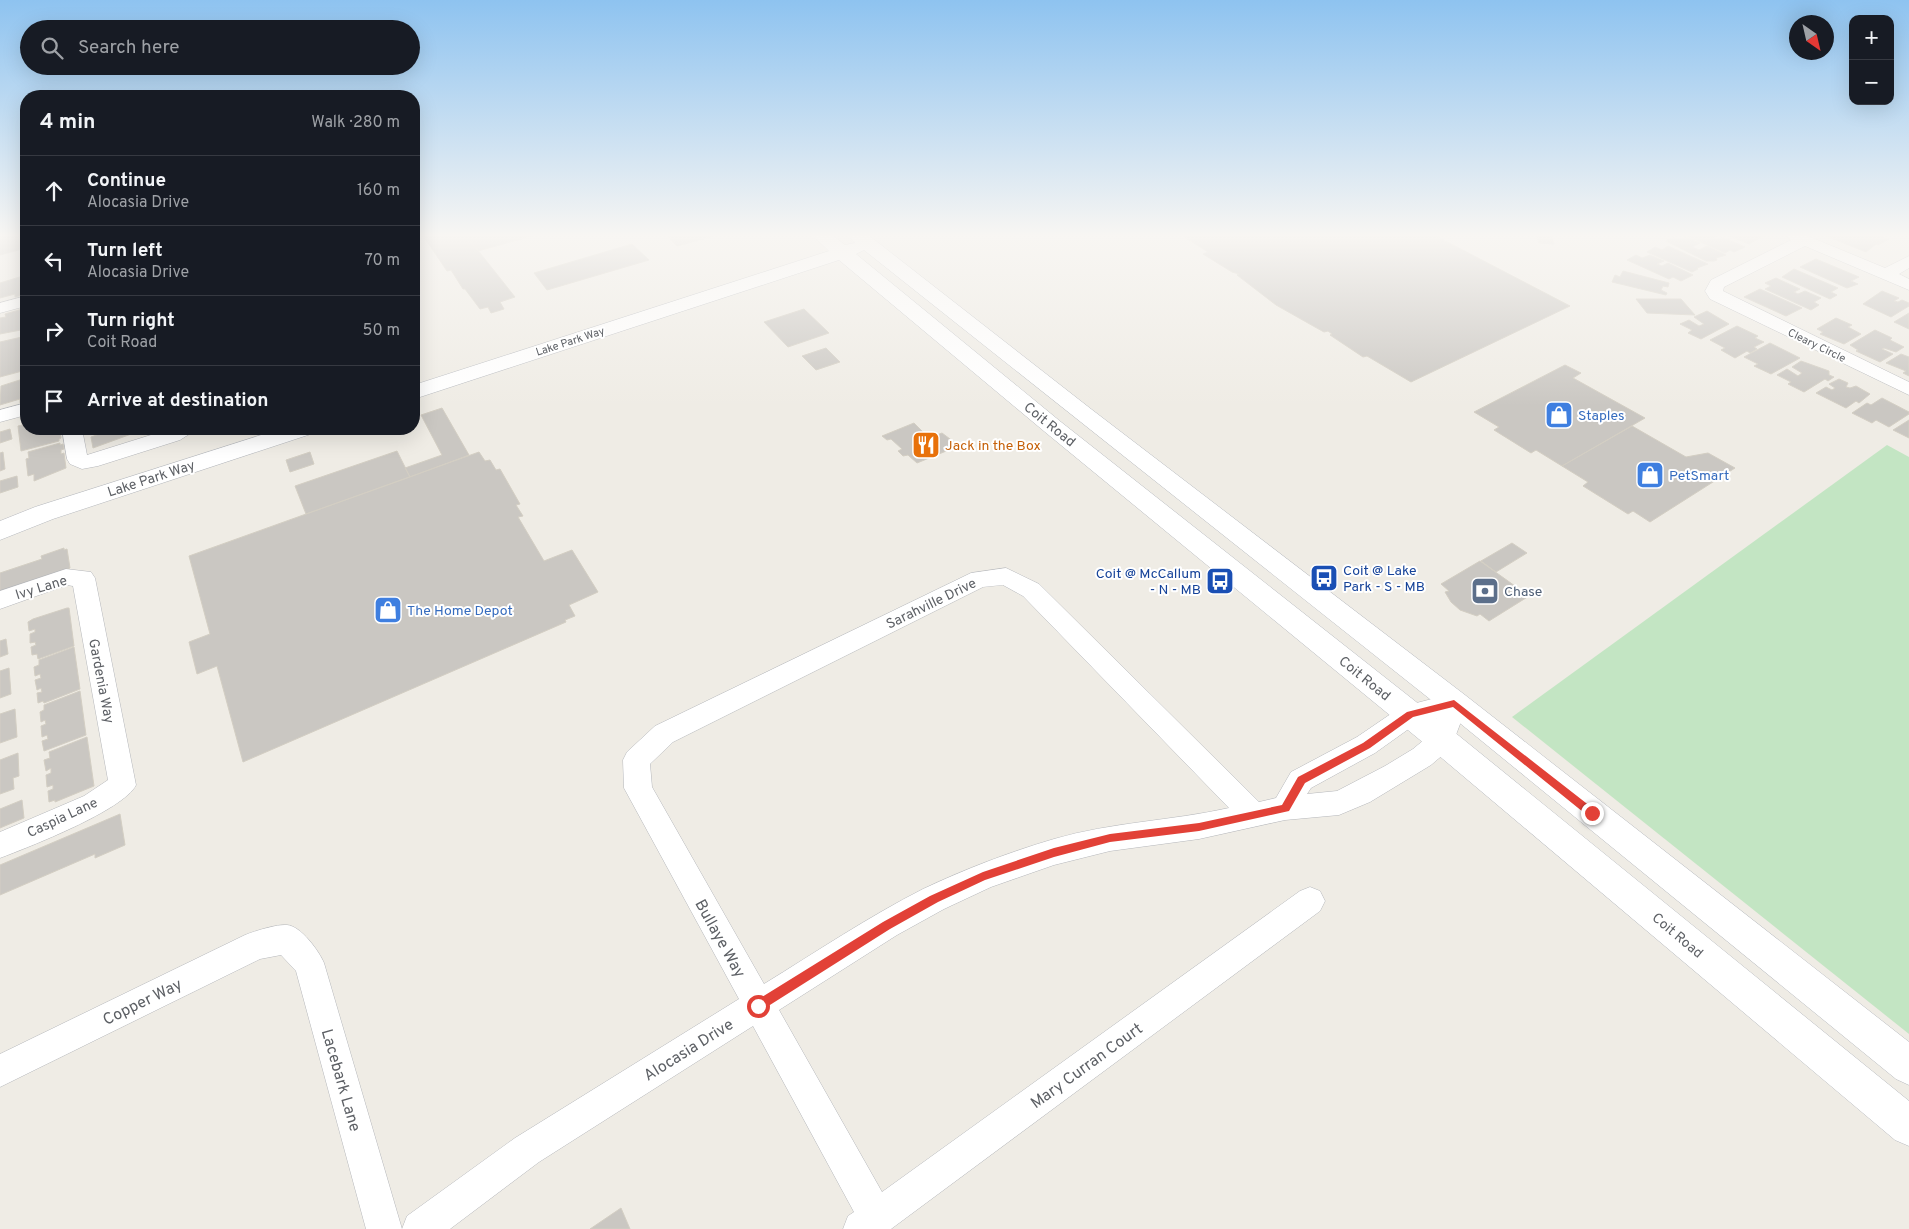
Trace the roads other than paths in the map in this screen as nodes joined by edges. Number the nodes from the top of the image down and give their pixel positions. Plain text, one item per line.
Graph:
1 (681, 291) edge
2 (696, 291) edge
3 (889, 291) edge
4 (929, 291) edge
5 (1714, 291) edge
6 (20, 303) edge
7 (0, 308) edge
8 (420, 375) edge
9 (420, 390) edge
10 (1909, 390) edge
11 (20, 410) edge
12 (0, 416) edge
13 (73, 435) edge
14 (175, 435) edge
15 (229, 435) edge
16 (284, 435) edge
17 (0, 512) edge
18 (0, 531) edge
19 (83, 578) joint
20 (0, 600) edge
21 (1454, 703) junction
22 (1410, 714) junction
23 (1442, 740) junction
24 (636, 760) joint
25 (122, 785) joint
26 (1285, 808) junction
27 (1254, 815) junction
28 (0, 845) edge
29 (1310, 901) dead end
30 (287, 939) joint
31 (758, 1006) junction
32 (1909, 1066) edge
33 (0, 1071) edge
34 (1909, 1126) edge
35 (869, 1223) edge
36 (384, 1229) edge
37 (420, 1229) edge

1 - 8 main road, Lake Park Way
2 - 9 main road, Lake Park Way
3 - 22 main road, Coit Road
4 - 21 main road, Coit Road
5 - 10 street, Cleary Circle
6 - 7 street
11 - 12 street
13 - 14 street
15 - 17 main road, Lake Park Way
16 - 18 main road, Lake Park Way
19 - 20 street, Ivy Lane
19 - 25 street, Gardenia Way
21 - 22 street
21 - 23 street
21 - 32 main road, Coit Road
22 - 23 main road, Coit Road
22 - 26 street
23 - 26 street, Alocasia Drive
23 - 34 main road, Coit Road
24 - 27 street, Sarahville Drive
24 - 31 street, Bullaye Way
25 - 28 street, Caspia Lane
26 - 27 street, Alocasia Drive
27 - 31 street, Alocasia Drive
29 - 35 street, Mary Curran Court
30 - 33 street, Copper Way
30 - 36 street, Lacebark Lane
31 - 35 street, Bullaye Way
31 - 37 street, Alocasia Drive

